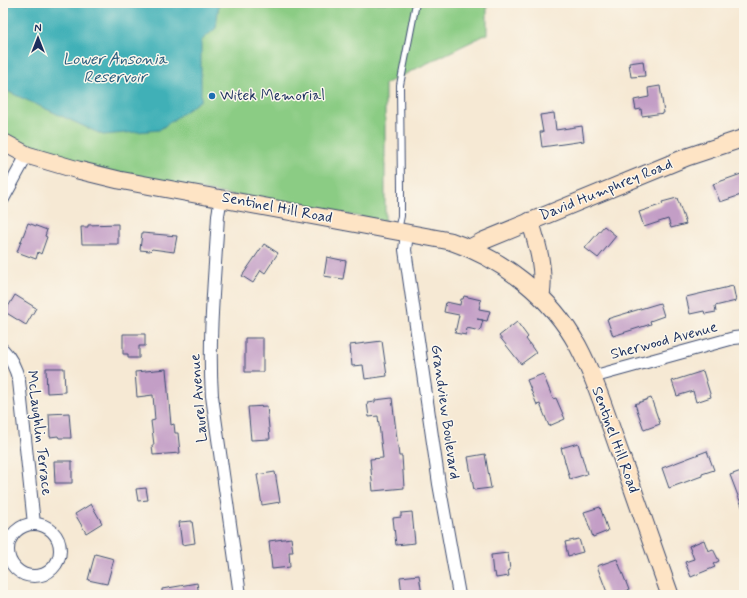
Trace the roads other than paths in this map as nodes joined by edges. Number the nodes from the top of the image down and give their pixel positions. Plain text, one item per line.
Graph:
1 (416, 3) edge
2 (744, 138) edge
3 (3, 142) edge
4 (27, 155) junction
5 (221, 198) junction
6 (3, 199) edge
7 (530, 222) junction
8 (403, 232) junction
9 (470, 248) junction
10 (541, 296) junction
11 (744, 338) edge
12 (3, 350) edge
13 (592, 377) junction
14 (34, 524) junction
15 (240, 595) edge
16 (459, 595) edge
17 (670, 595) edge

1 - 8 lane
2 - 7 main road, David Humphrey Road
3 - 4 main road, Sentinel Hill Road
4 - 5 main road, Sentinel Hill Road
4 - 6 street
5 - 8 main road, Sentinel Hill Road
5 - 15 street, Laurel Avenue
7 - 9 main road, David Humphrey Road
7 - 10 main road
8 - 9 main road, Sentinel Hill Road
8 - 16 street, Grandview Boulevard
9 - 10 main road, Sentinel Hill Road
10 - 13 main road, Sentinel Hill Road
11 - 13 street, Sherwood Avenue
12 - 14 street, McLaughlin Terrace
13 - 17 main road, Sentinel Hill Road
14 - 14 street

